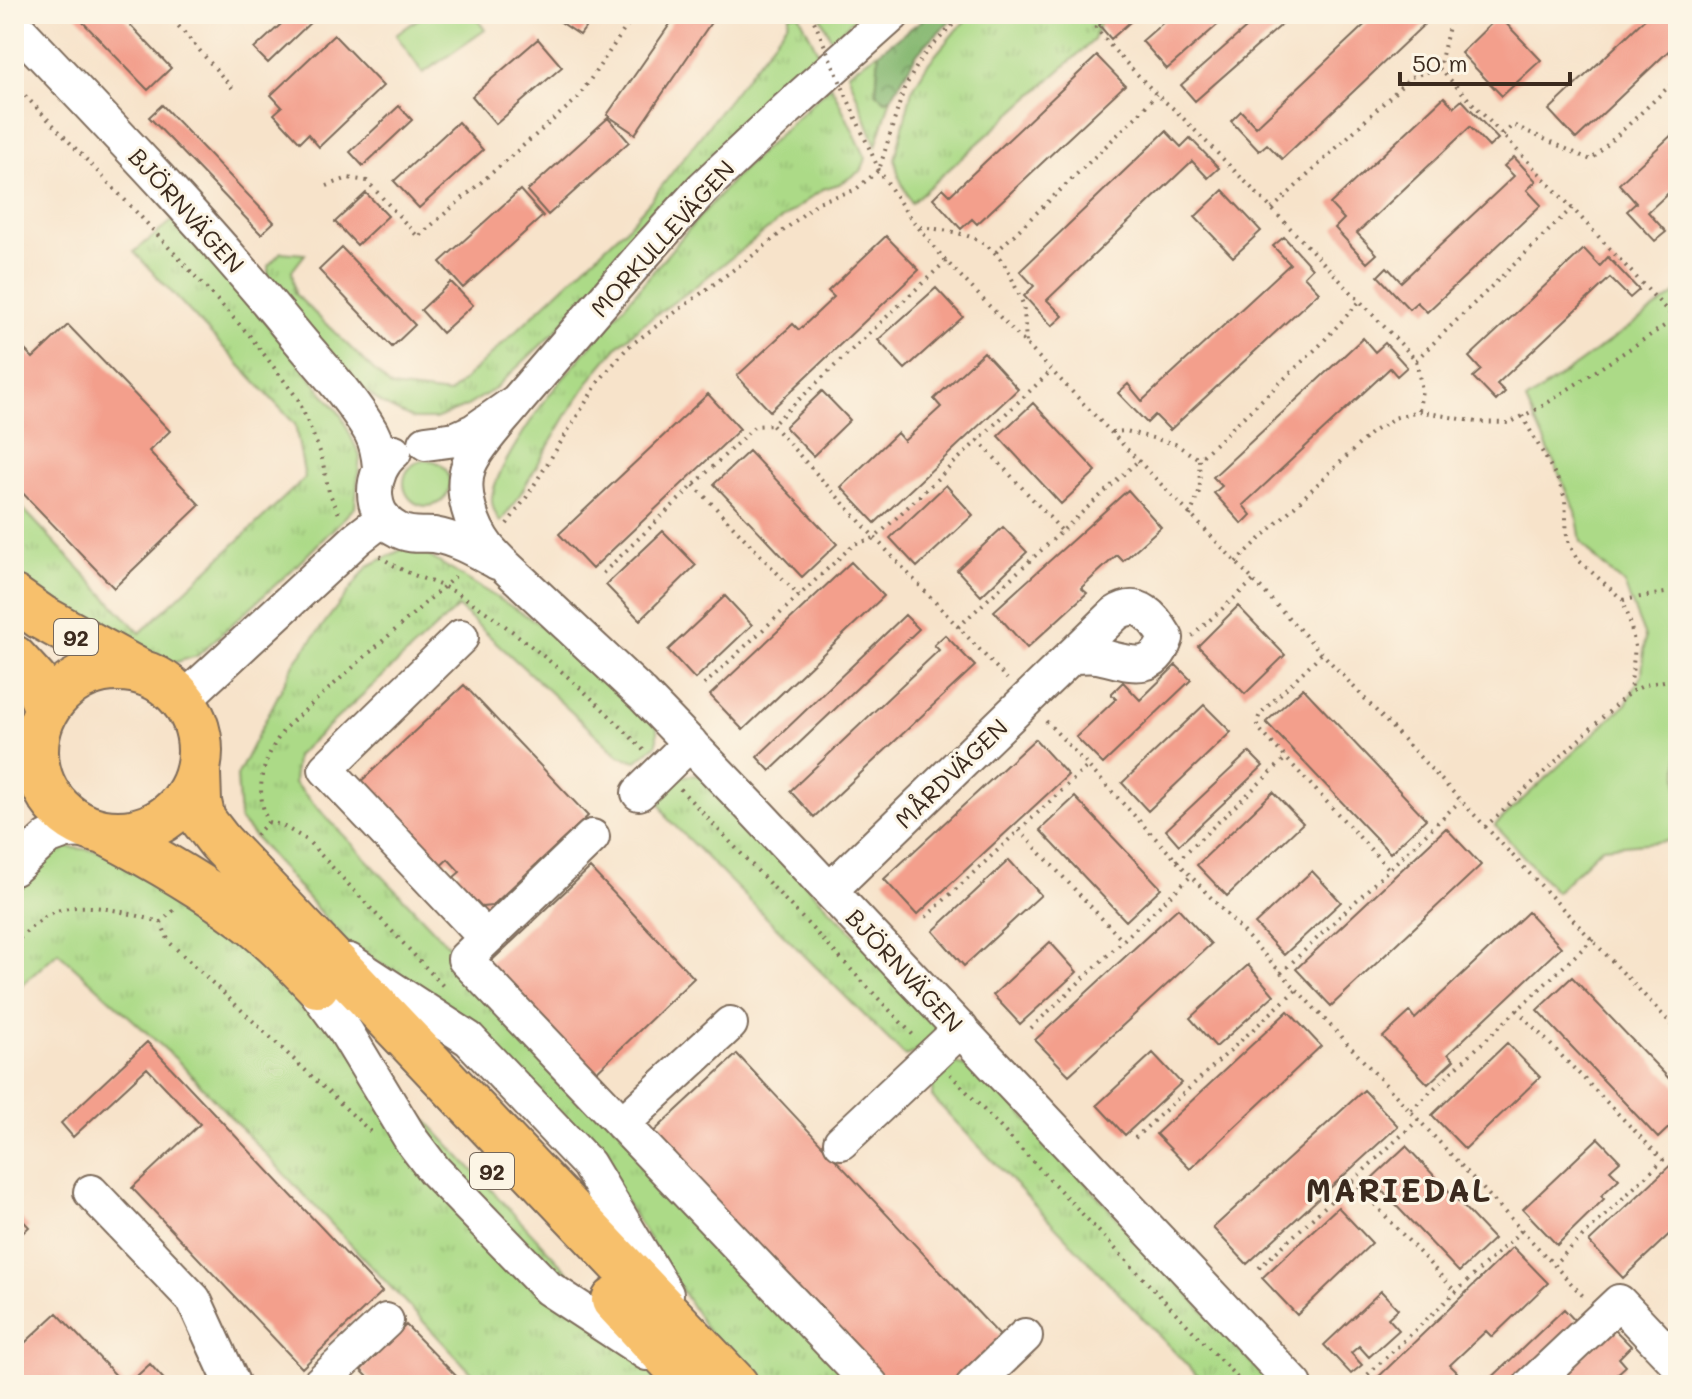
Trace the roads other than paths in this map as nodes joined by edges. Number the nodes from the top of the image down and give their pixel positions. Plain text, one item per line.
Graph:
1 (893, 14) edge
2 (14, 25) edge
3 (517, 401) junction
4 (350, 403) junction
5 (421, 442) junction
6 (380, 467) junction
7 (466, 486) junction
8 (371, 528) junction
9 (432, 535) junction
10 (490, 555) junction
11 (14, 598) edge
12 (461, 637) dead end
13 (1072, 656) junction
14 (14, 658) edge
15 (141, 672) junction
16 (183, 700) junction
17 (44, 716) junction
18 (690, 743) junction
19 (198, 773) junction
20 (14, 781) edge
21 (650, 782) road end
22 (100, 831) junction
23 (592, 837) dead end
24 (14, 868) edge
25 (830, 890) junction
26 (486, 938) junction
27 (300, 947) junction
28 (730, 1024) dead end
29 (961, 1029) junction
30 (622, 1124) junction
31 (841, 1142) dead end
32 (91, 1192) dead end
33 (386, 1321) dead end
34 (1025, 1336) dead end
35 (1678, 1364) edge
36 (233, 1385) edge
37 (318, 1385) edge
38 (692, 1385) edge
39 (736, 1385) edge
40 (871, 1385) edge
41 (974, 1385) edge
42 (1295, 1385) edge
43 (1531, 1385) edge

1 - 3 street, MORKULLEVÄGEN
2 - 4 street, BJÖRNVÄGEN
3 - 5 street, MORKULLEVÄGEN
3 - 7 street
4 - 5 street, BJÖRNVÄGEN
4 - 6 street, BJÖRNVÄGEN
5 - 6 street
5 - 7 street, BJÖRNVÄGEN
6 - 8 street, BJÖRNVÄGEN
7 - 9 street
7 - 10 street, BJÖRNVÄGEN
8 - 9 street, BJÖRNVÄGEN
8 - 16 street
9 - 10 street, BJÖRNVÄGEN
10 - 18 street, BJÖRNVÄGEN
11 - 15 highway, 92
12 - 26 street
13 - 13 street, MÅRDVÄGEN
13 - 25 street, MÅRDVÄGEN
14 - 17 highway, 92
15 - 16 highway
15 - 17 highway
16 - 19 highway
17 - 20 street
17 - 22 highway
18 - 21 street
18 - 25 street, BJÖRNVÄGEN
19 - 22 highway
19 - 27 highway, 92
22 - 24 street
22 - 27 highway, 92
23 - 26 street
25 - 29 street, BJÖRNVÄGEN
26 - 30 street
27 - 38 highway, 92
27 - 39 highway, 92
28 - 30 street
29 - 31 street
29 - 42 street, BJÖRNVÄGEN
30 - 40 street
32 - 36 street
33 - 37 street
34 - 41 street
35 - 43 street

